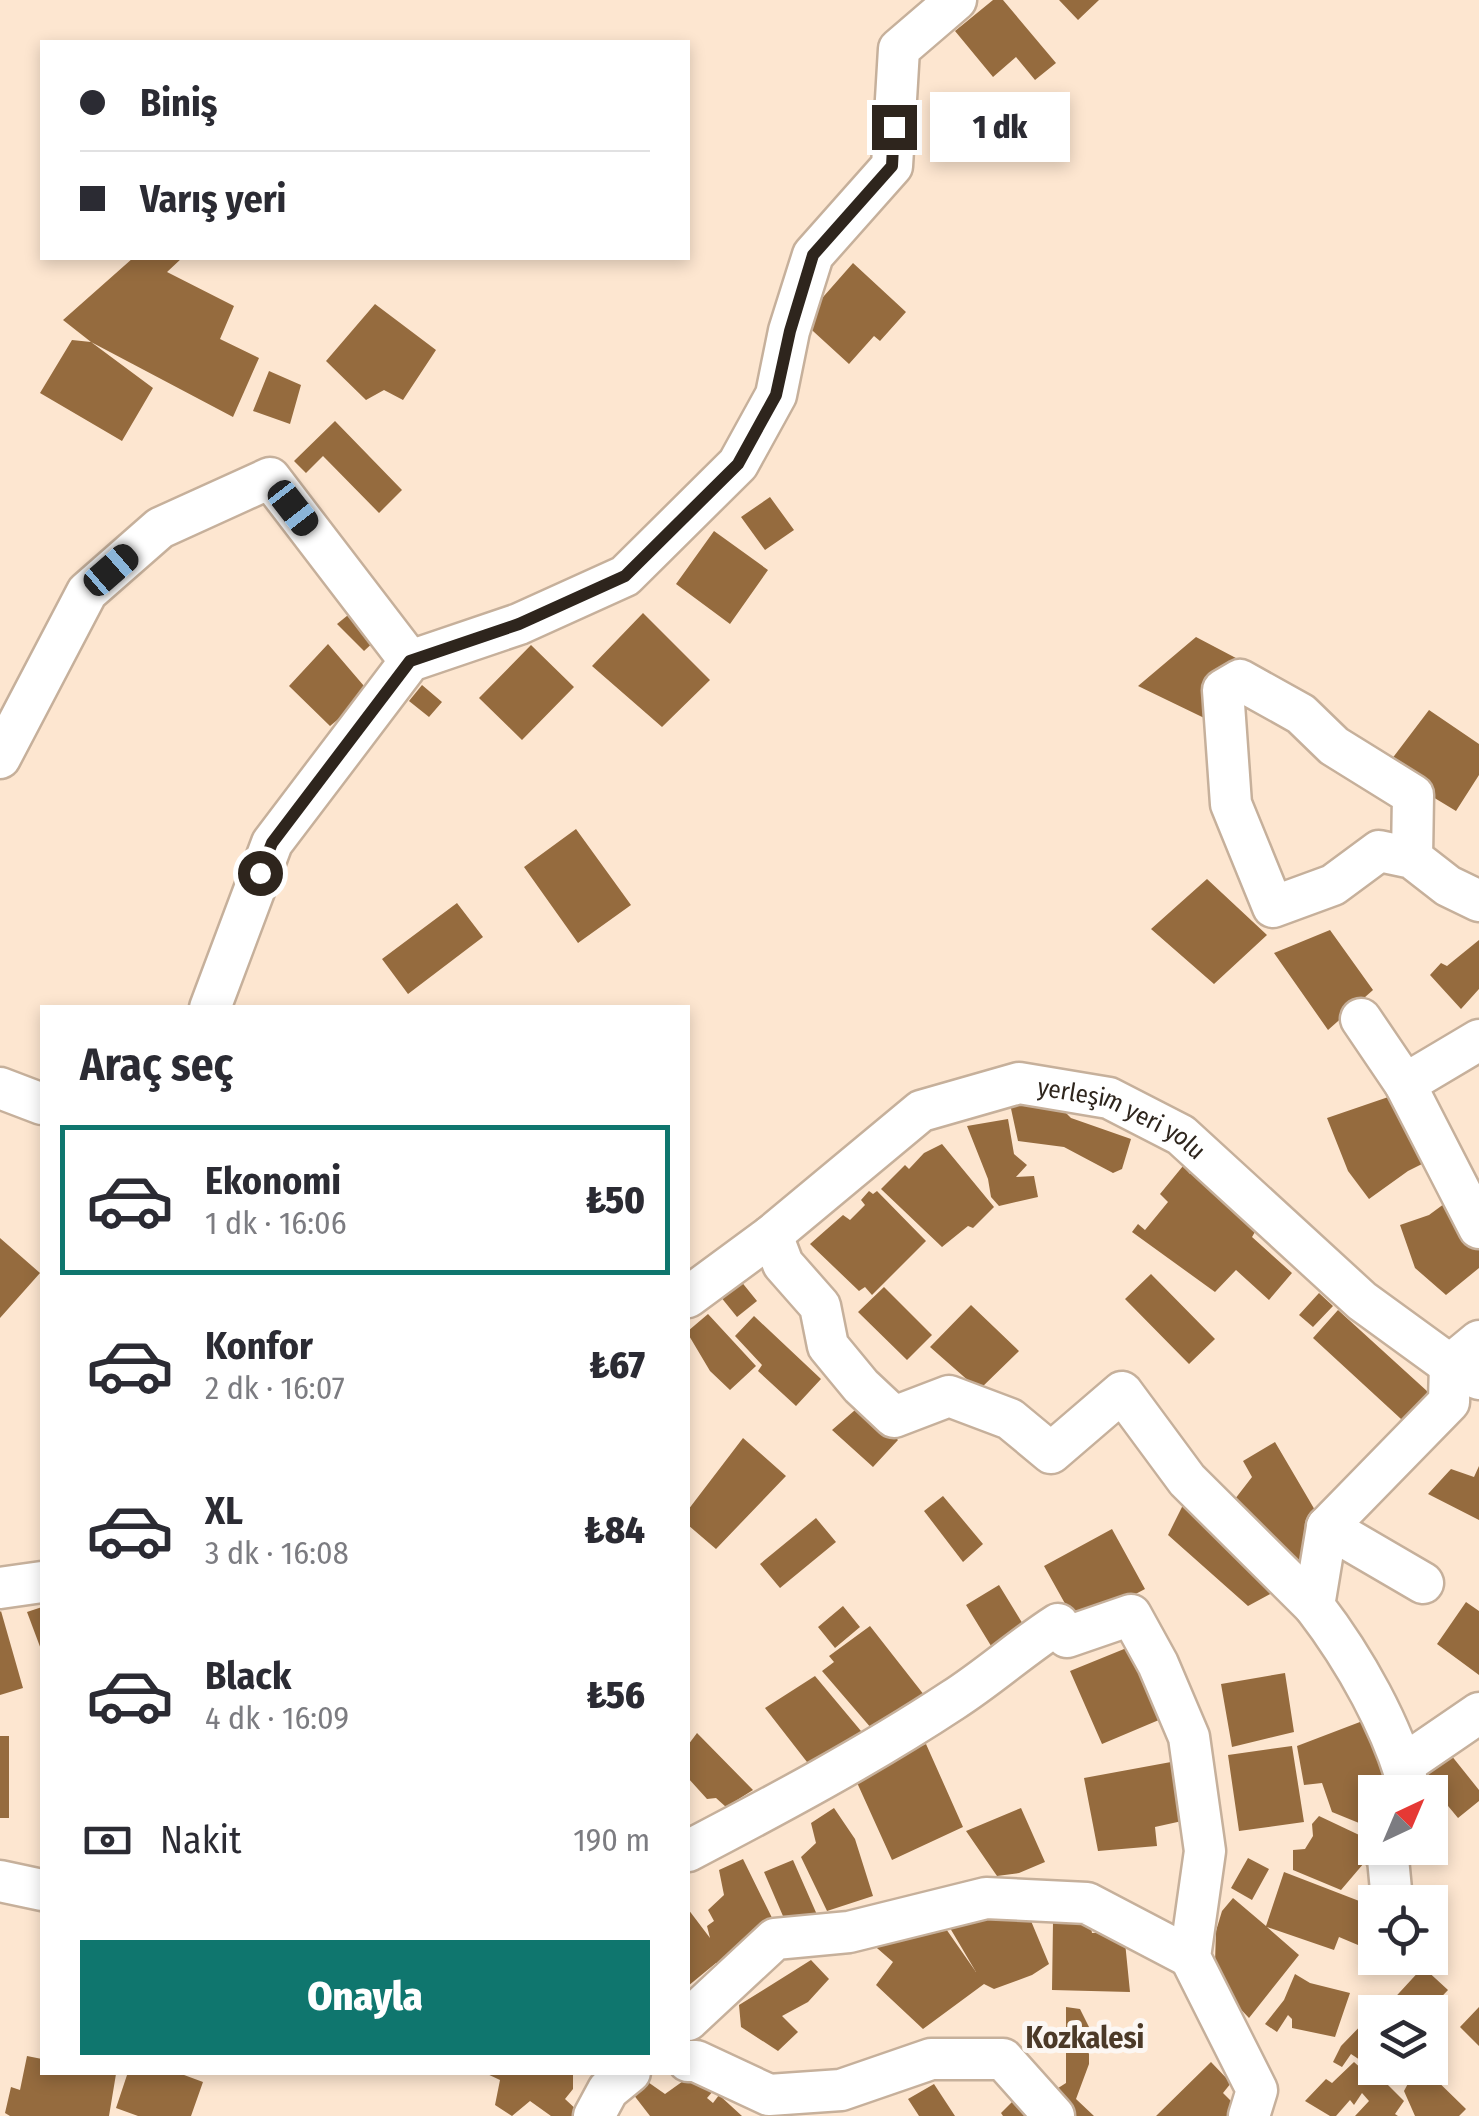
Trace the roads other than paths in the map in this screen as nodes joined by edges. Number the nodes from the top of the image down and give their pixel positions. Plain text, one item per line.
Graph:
1 (956, 0) edge
2 (410, 661) junction
3 (0, 758) edge
4 (1412, 858) junction
5 (1479, 900) edge
6 (211, 1005) edge
7 (1361, 1019) dead end
8 (1479, 1040) edge
9 (1404, 1084) junction
10 (0, 1088) edge
11 (40, 1103) edge
12 (1479, 1228) edge
13 (772, 1234) junction
14 (690, 1296) edge
15 (1469, 1362) edge
16 (1327, 1527) junction
17 (40, 1582) edge
18 (1423, 1583) dead end
19 (0, 1588) edge
20 (1314, 1606) junction
21 (1479, 1713) edge
22 (1404, 1775) edge
23 (1410, 1775) edge
24 (690, 1850) edge
25 (0, 1881) edge
26 (40, 1890) edge
27 (1190, 1957) junction
28 (690, 2018) edge
29 (690, 2061) edge
30 (626, 2075) edge
31 (594, 2116) edge
32 (1054, 2116) edge
33 (1248, 2116) edge

1 - 2 street
2 - 3 street
2 - 6 street
4 - 4 street
4 - 5 street
7 - 9 street
8 - 9 street
9 - 12 street
10 - 11 street
13 - 14 street, yerleşim yeri yolu
13 - 15 street, yerleşim yeri yolu
13 - 20 street
15 - 16 street
16 - 18 street
16 - 20 street
17 - 19 street
20 - 22 street
21 - 23 street
24 - 27 street
25 - 26 street
27 - 28 street
27 - 33 street
29 - 32 street
30 - 31 street

